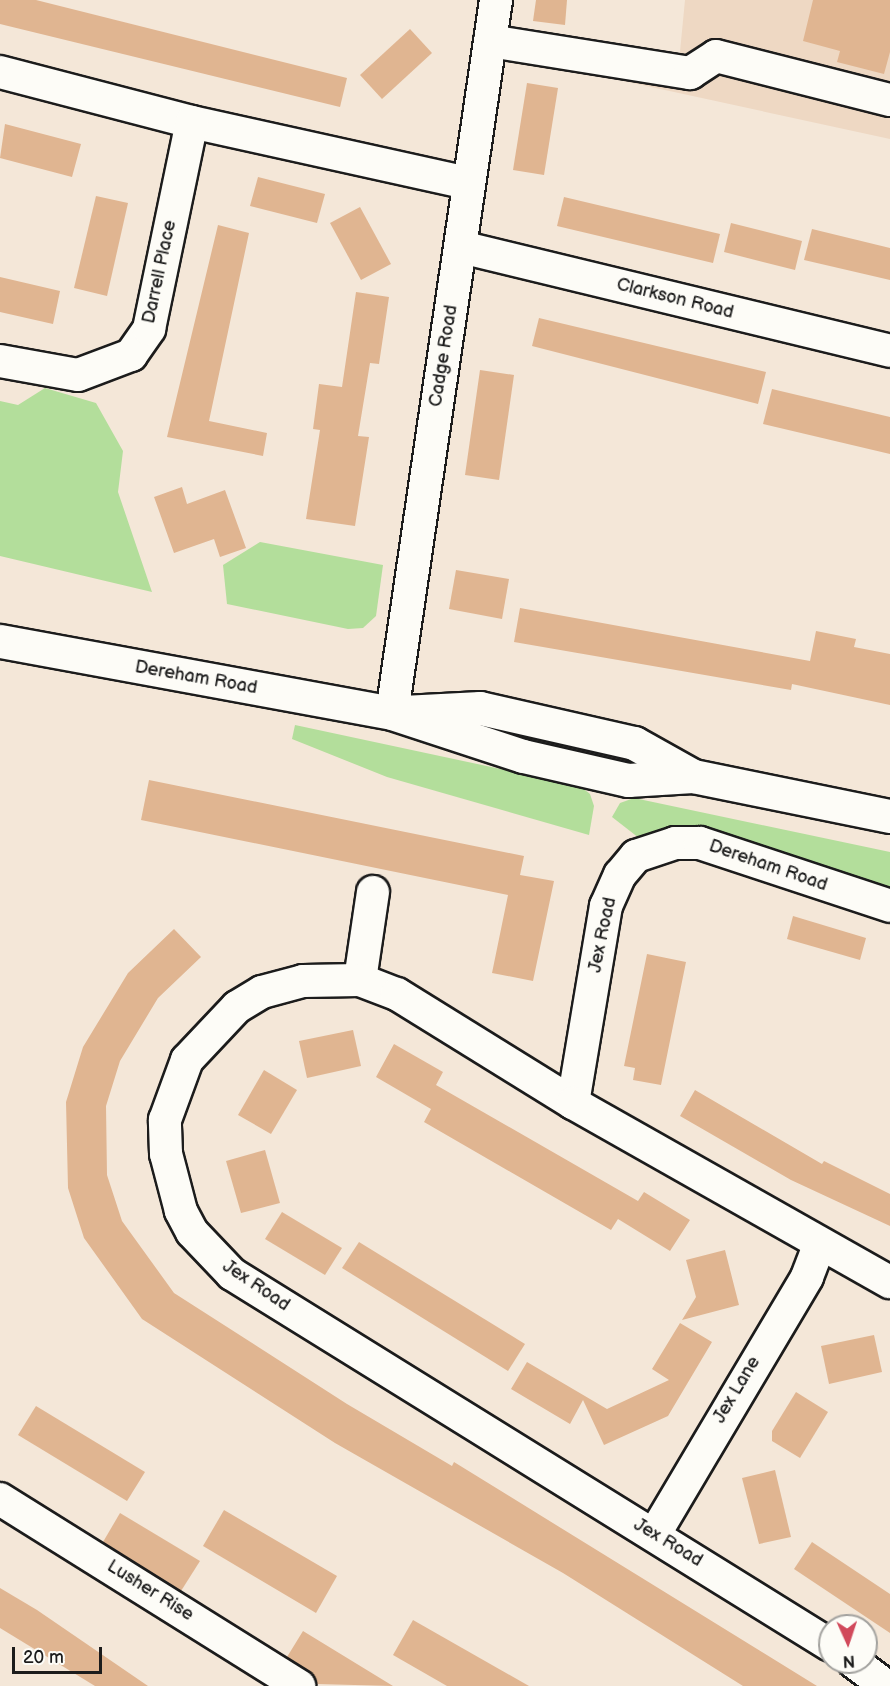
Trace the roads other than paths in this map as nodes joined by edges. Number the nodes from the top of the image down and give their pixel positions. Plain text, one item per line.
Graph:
1 (496, 0) edge
2 (490, 41) junction
3 (0, 72) edge
4 (890, 100) edge
5 (192, 122) junction
6 (468, 183) junction
7 (460, 247) junction
8 (890, 351) edge
9 (0, 361) edge
10 (0, 642) edge
11 (392, 713) junction
12 (890, 816) edge
13 (620, 875) joint
14 (374, 892) dead end
15 (890, 906) edge
16 (360, 980) junction
17 (573, 1103) junction
18 (819, 1245) junction
19 (890, 1282) edge
20 (0, 1499) edge
21 (654, 1535) junction
22 (818, 1638) edge
23 (870, 1674) edge
24 (299, 1686) edge
25 (886, 1686) edge

1 - 2 street, Cadge Road
2 - 4 street
2 - 6 street, Cadge Road
3 - 5 street
5 - 6 street
5 - 9 street, Darrell Place
6 - 7 street, Cadge Road
7 - 8 street, Clarkson Road
7 - 11 street, Cadge Road
10 - 11 highway, Dereham Road
11 - 12 highway, Dereham Road
13 - 15 street, Dereham Road
13 - 17 street, Jex Road
14 - 16 street
16 - 17 street, Jex Road
16 - 21 street, Jex Road
17 - 18 street, Jex Road
18 - 19 street, Jex Road
18 - 21 street, Jex Lane
20 - 24 street, Lusher Rise
21 - 22 street, Jex Road
23 - 25 street

